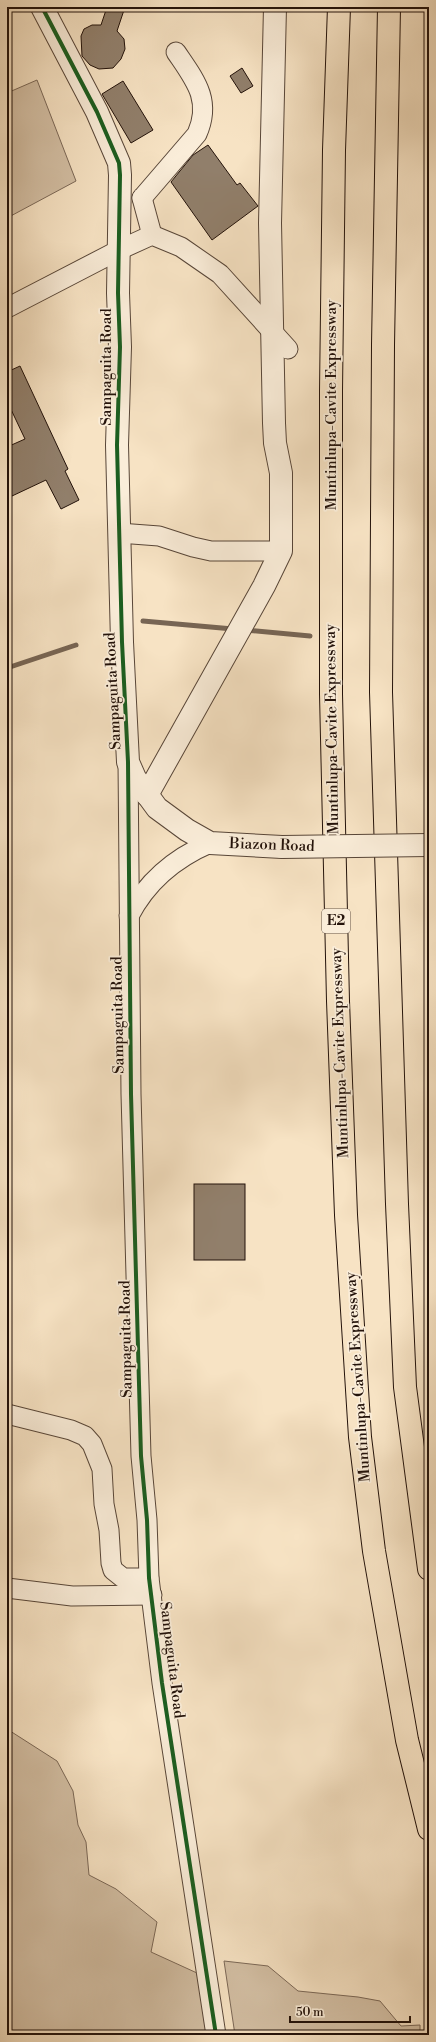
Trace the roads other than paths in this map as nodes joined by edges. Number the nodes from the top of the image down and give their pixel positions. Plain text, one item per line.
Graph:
1 (42, 7) edge
2 (275, 7) edge
3 (339, 7) edge
4 (389, 7) edge
5 (176, 52) dead end
6 (120, 192) junction
7 (142, 198) junction
8 (152, 235) junction
9 (119, 250) junction
10 (7, 308) edge
11 (272, 332) junction
12 (288, 349) dead end
13 (119, 534) junction
14 (280, 551) junction
15 (128, 762) junction
16 (147, 796) junction
17 (210, 843) junction
18 (429, 845) edge
19 (128, 918) junction
20 (7, 1414) edge
21 (429, 1569) edge
22 (150, 1586) junction
23 (7, 1588) edge
24 (429, 1829) edge
25 (216, 2035) edge

1 - 6 street, Sampaguita Road
2 - 11 street
3 - 24 highway, Muntinlupa-Cavite Expressway / E2
4 - 21 highway
5 - 7 street
6 - 7 street
6 - 9 street, Sampaguita Road
7 - 8 street
8 - 9 street
8 - 11 street
9 - 10 street
9 - 13 street, Sampaguita Road
11 - 12 street
11 - 14 street
13 - 14 street
13 - 15 street, Sampaguita Road
14 - 16 street
15 - 16 street, Biazon Road
15 - 19 street, Sampaguita Road
16 - 17 street, Biazon Road
17 - 18 street, Biazon Road, bridge
17 - 19 street, Biazon Road
19 - 22 street, Sampaguita Road
20 - 22 street
22 - 23 street
22 - 25 street, Sampaguita Road

